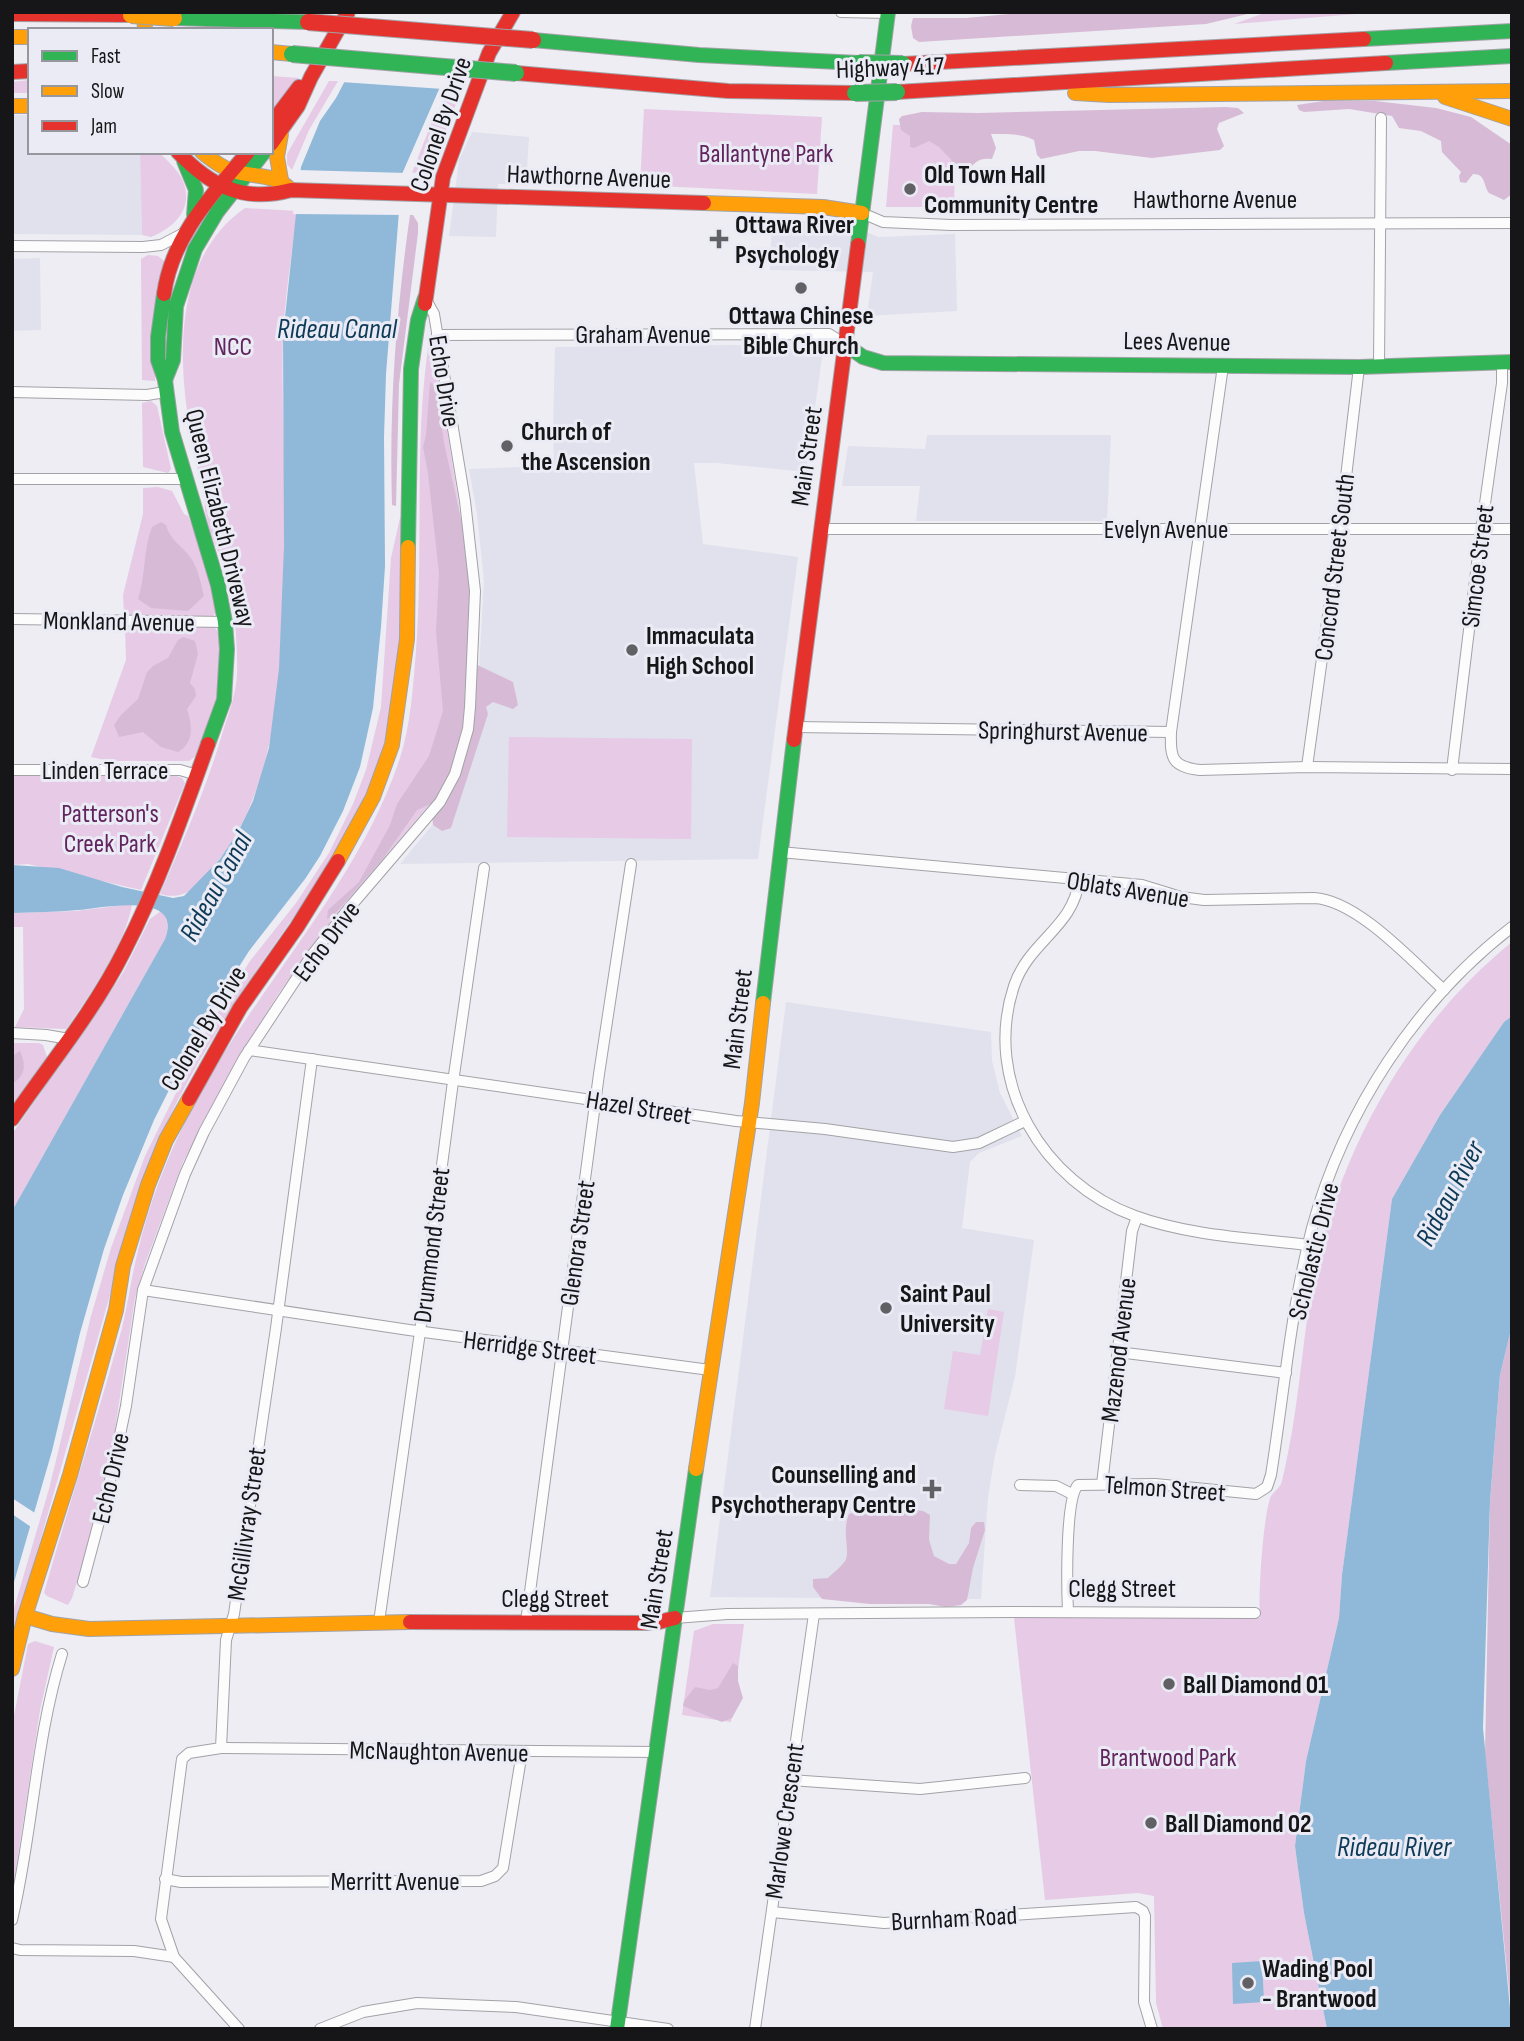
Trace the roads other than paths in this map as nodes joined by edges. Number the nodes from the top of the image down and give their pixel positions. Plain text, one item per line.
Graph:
1 (248, 12) edge
2 (348, 12) edge
3 (513, 12) edge
4 (841, 12) edge
5 (12, 13) edge
6 (888, 13) edge
7 (137, 14) edge
8 (167, 15) edge
9 (284, 20) junction
10 (1512, 22) edge
11 (1512, 32) edge
12 (1417, 36) junction
13 (273, 54) edge
14 (1512, 56) edge
15 (1000, 87) junction
16 (1399, 91) junction
17 (1512, 91) edge
18 (1381, 118) dead end
19 (1512, 119) edge
20 (275, 133) edge
21 (205, 154) edge
22 (247, 154) edge
23 (262, 154) edge
24 (180, 155) edge
25 (239, 172) junction
26 (286, 185) junction
27 (226, 189) junction
28 (439, 195) junction
29 (862, 214) junction
30 (194, 218) junction
31 (1380, 223) junction
32 (1512, 223) edge
33 (184, 233) junction
34 (12, 246) edge
35 (425, 298) junction
36 (437, 335) junction
37 (846, 345) junction
38 (1507, 362) edge
39 (1223, 366) junction
40 (1379, 366) junction
41 (1359, 367) junction
42 (165, 386) junction
43 (12, 393) edge
44 (12, 479) edge
45 (184, 479) junction
46 (1340, 528) junction
47 (821, 529) junction
48 (1481, 529) junction
49 (1512, 529) edge
50 (1200, 530) junction
51 (12, 620) edge
52 (225, 622) junction
53 (795, 727) junction
54 (1171, 732) junction
55 (1307, 768) junction
56 (1512, 769) edge
57 (12, 770) edge
58 (1452, 770) junction
59 (197, 775) junction
60 (780, 852) junction
61 (631, 864) dead end
62 (484, 868) dead end
63 (1079, 880) junction
64 (1512, 927) edge
65 (1444, 990) junction
66 (12, 1033) edge
67 (69, 1039) junction
68 (249, 1050) junction
69 (312, 1059) junction
70 (453, 1079) junction
71 (596, 1100) junction
72 (12, 1119) edge
73 (1025, 1121) junction
74 (749, 1122) junction
75 (1137, 1217) junction
76 (1308, 1245) junction
77 (144, 1290) junction
78 (278, 1311) junction
79 (420, 1332) junction
80 (562, 1351) junction
81 (1118, 1352) junction
82 (710, 1370) junction
83 (1286, 1373) junction
84 (1102, 1484) junction
85 (1020, 1485) dead end
86 (1072, 1494) junction
87 (1256, 1494) joint
88 (83, 1582) dead end
89 (1068, 1612) junction
90 (1255, 1613) dead end
91 (814, 1614) junction
92 (25, 1616) junction
93 (675, 1618) junction
94 (379, 1622) junction
95 (526, 1622) junction
96 (231, 1626) junction
97 (62, 1654) dead end
98 (12, 1669) edge
99 (221, 1748) junction
100 (522, 1752) junction
101 (656, 1752) junction
102 (1025, 1778) dead end
103 (790, 1780) junction
104 (165, 1879) junction
105 (772, 1912) junction
106 (12, 1920) edge
107 (12, 1948) edge
108 (174, 1957) junction
109 (618, 2025) edge
110 (239, 2029) edge
111 (320, 2029) edge
112 (668, 2029) edge
113 (755, 2029) edge
114 (1152, 2029) edge

1 - 9 main road
2 - 20 main road
3 - 28 main road, Colonel By Drive
4 - 6 street
5 - 7 main road
6 - 29 main road, Main Street
7 - 8 main road, bridge
8 - 9 main road
9 - 12 main road, bridge
10 - 12 main road
11 - 12 main road
13 - 15 main road, Highway 417, bridge
14 - 15 main road, Highway 417
15 - 16 main road
16 - 17 main road
16 - 19 main road
18 - 31 street
20 - 26 main road
21 - 25 main road
22 - 25 main road, Queen Elizabeth Driveway
23 - 25 main road, Queen Elizabeth Driveway
24 - 27 main road
24 - 30 main road
25 - 26 main road, Hawthorne Avenue
25 - 27 main road, Queen Elizabeth Driveway
26 - 27 main road, Hawthorne Avenue
26 - 28 main road, Hawthorne Avenue
27 - 30 main road, Queen Elizabeth Driveway
27 - 42 main road, Queen Elizabeth Driveway
28 - 29 main road, Hawthorne Avenue
28 - 35 main road, Colonel By Drive
29 - 31 street, Hawthorne Avenue
29 - 37 main road, Main Street
30 - 33 main road, Queen Elizabeth Driveway
31 - 32 street, Hawthorne Avenue
31 - 40 street
33 - 34 street
33 - 42 main road, Queen Elizabeth Driveway
35 - 36 street, Echo Drive
35 - 92 main road, Colonel By Drive
36 - 37 street, Graham Avenue
36 - 68 street, Echo Drive
37 - 39 main road, Lees Avenue
37 - 47 main road, Main Street
38 - 40 main road, Lees Avenue
38 - 48 street, Simcoe Street
39 - 41 main road, Lees Avenue
39 - 50 street
40 - 41 main road, Lees Avenue
41 - 46 street, Concord Street South
42 - 43 street
42 - 45 main road, Queen Elizabeth Driveway
44 - 45 street
45 - 52 main road, Queen Elizabeth Driveway
46 - 48 street, Evelyn Avenue
46 - 50 street, Evelyn Avenue
46 - 55 street, Concord Street South
47 - 50 street, Evelyn Avenue
47 - 53 main road, Main Street
48 - 49 street, Evelyn Avenue
48 - 58 street, Simcoe Street
50 - 54 street
51 - 52 street, Monkland Avenue
52 - 59 main road, Queen Elizabeth Driveway
53 - 54 street, Springhurst Avenue
53 - 60 main road, Main Street
54 - 55 street, Springhurst Avenue
55 - 58 street, Springhurst Avenue
56 - 58 street, Springhurst Avenue
57 - 59 street, Linden Terrace
59 - 67 main road, Queen Elizabeth Driveway
60 - 63 street, Oblats Avenue
60 - 74 main road, Main Street
61 - 71 street, Glenora Street
62 - 70 street, Drummond Street
63 - 65 street, Oblats Avenue
63 - 73 street
64 - 65 street, Scholastic Drive
65 - 76 street, Scholastic Drive
66 - 67 street
67 - 72 main road, Queen Elizabeth Driveway
68 - 69 street, Hazel Street
68 - 77 street, Echo Drive
69 - 70 street, Hazel Street
69 - 78 street, McGillivray Street
70 - 71 street, Hazel Street
70 - 79 street, Drummond Street
71 - 74 street, Hazel Street
71 - 80 street, Glenora Street
73 - 74 street, Hazel Street
73 - 75 street
74 - 82 main road, Main Street
75 - 76 street
75 - 81 street, Mazenod Avenue
76 - 83 street, Scholastic Drive
77 - 78 street, Herridge Street
77 - 88 street, Echo Drive
78 - 79 street, Herridge Street
78 - 96 street, McGillivray Street
79 - 80 street, Herridge Street
79 - 94 street, Drummond Street
80 - 82 street, Herridge Street
80 - 95 street, Glenora Street
81 - 83 street
81 - 84 street, Mazenod Avenue
82 - 93 main road, Main Street
83 - 87 street, Scholastic Drive
84 - 86 street, Telmon Street
84 - 87 street, Telmon Street
85 - 86 street
86 - 89 street, Telmon Street
89 - 90 street, Clegg Street
89 - 91 street, Clegg Street
91 - 93 street, Clegg Street
91 - 103 street, Marlowe Crescent
92 - 96 main road, Clegg Street
92 - 98 main road, Colonel By Drive
93 - 95 main road, Clegg Street
93 - 101 main road, Main Street
94 - 95 main road, Clegg Street
94 - 96 main road, Clegg Street
96 - 99 street, McGillivray Street
97 - 106 street
99 - 100 street, McNaughton Avenue
99 - 104 street
100 - 101 street, McNaughton Avenue
100 - 104 street, Merritt Avenue
101 - 109 main road, Main Street
102 - 103 street
103 - 105 street, Marlowe Crescent
104 - 108 street
105 - 113 street, Marlowe Crescent
105 - 114 street, Burnham Road
107 - 108 street
108 - 110 street
109 - 111 street
109 - 112 street

